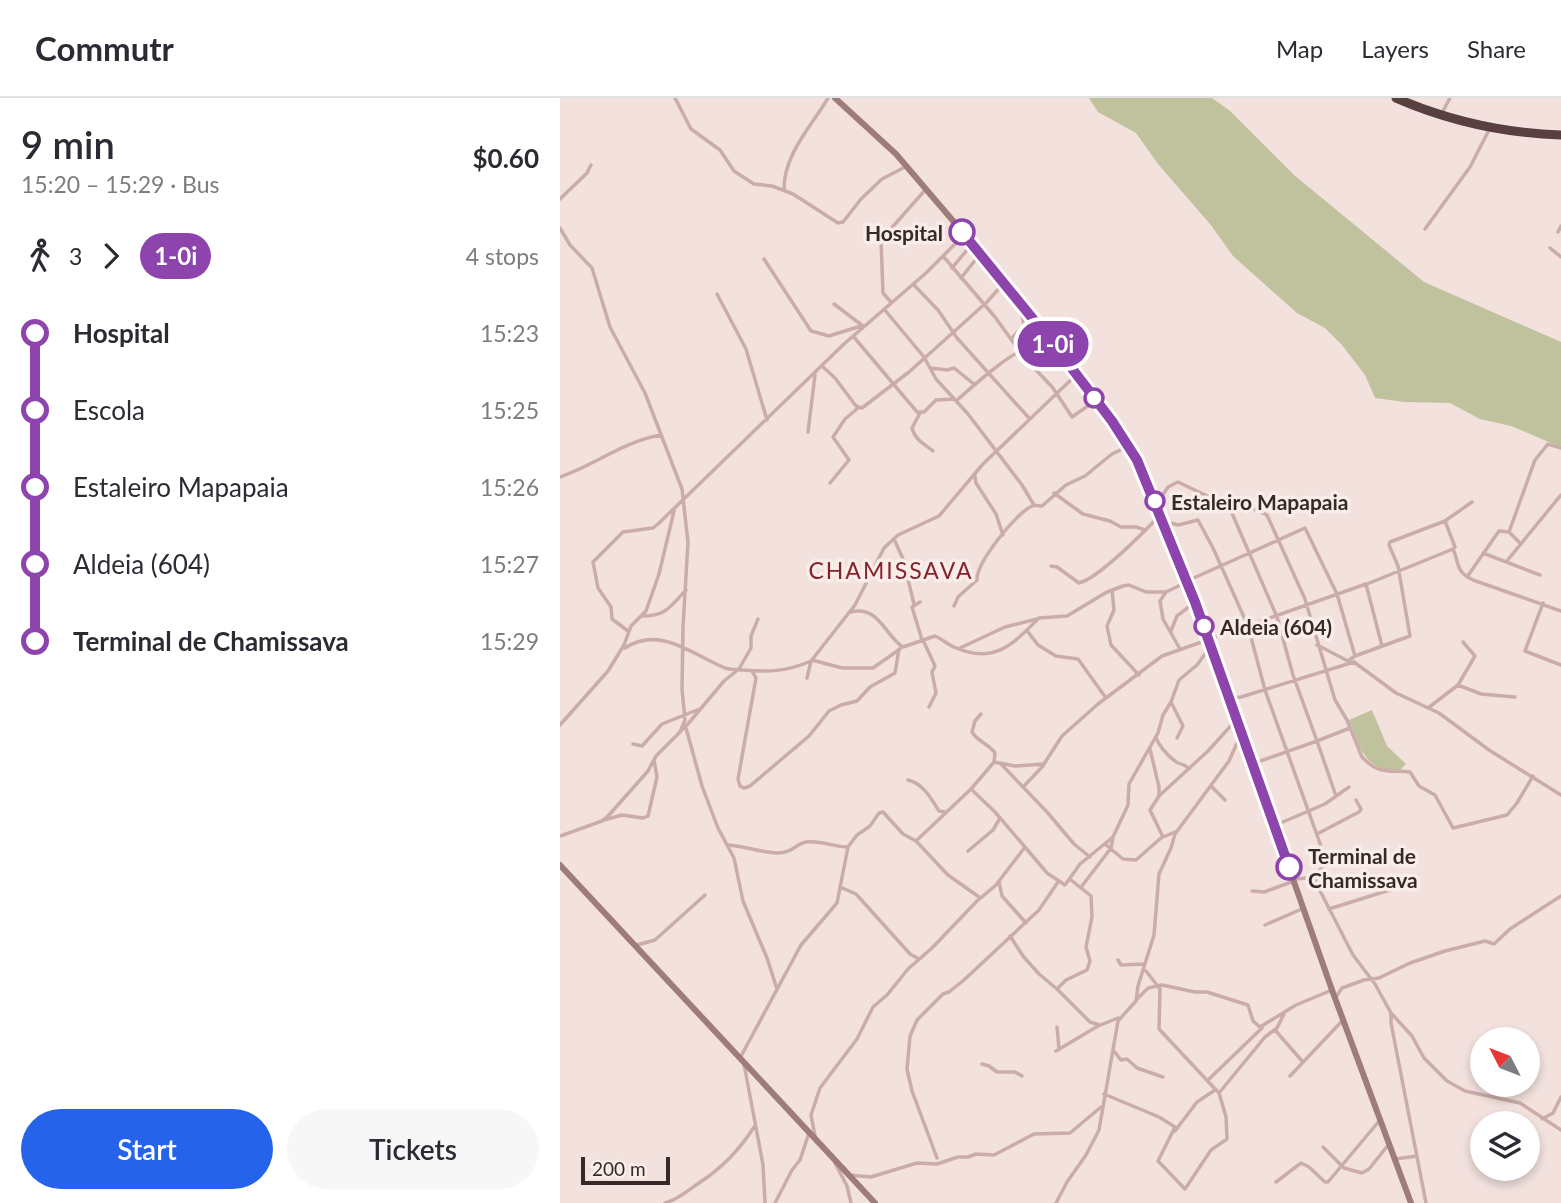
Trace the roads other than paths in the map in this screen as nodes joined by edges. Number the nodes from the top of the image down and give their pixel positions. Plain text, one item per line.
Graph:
1 (675, 98) edge
2 (828, 98) edge
3 (835, 98) edge
4 (1450, 98) edge
5 (1401, 99) edge
6 (1441, 115) junction
7 (1490, 128) junction
8 (1561, 135) edge
9 (591, 164) dead end
10 (907, 166) junction
11 (784, 189) junction
12 (926, 189) junction
13 (560, 199) edge
14 (1561, 226) edge
15 (560, 228) edge
16 (1425, 229) dead end
17 (1558, 232) dead end
18 (964, 235) junction
19 (972, 244) junction
20 (1550, 248) dead end
21 (981, 253) junction
22 (943, 256) junction
23 (1561, 257) edge
24 (764, 259) dead end
25 (952, 268) junction
26 (961, 278) junction
27 (1004, 283) junction
28 (913, 284) junction
29 (717, 294) dead end
30 (891, 302) junction
31 (834, 304) dead end
32 (984, 304) junction
33 (1020, 304) junction
34 (884, 309) junction
35 (863, 326) junction
36 (952, 332) junction
37 (853, 336) junction
38 (1010, 339) junction
39 (1020, 352) junction
40 (924, 357) junction
41 (1064, 359) junction
42 (822, 366) junction
43 (931, 368) junction
44 (815, 373) junction
45 (988, 374) junction
46 (1076, 375) junction
47 (894, 385) junction
48 (975, 385) junction
49 (1056, 393) junction
50 (955, 400) junction
51 (1096, 400) junction
52 (859, 408) junction
53 (920, 413) junction
54 (1029, 418) junction
55 (767, 420) junction
56 (808, 432) dead end
57 (661, 435) junction
58 (1129, 446) junction
59 (1561, 448) edge
60 (933, 451) dead end
61 (996, 452) junction
62 (975, 474) junction
63 (560, 477) edge
64 (830, 483) dead end
65 (1054, 494) junction
66 (1561, 495) edge
67 (684, 499) junction
68 (1472, 502) dead end
69 (1034, 505) junction
70 (1156, 505) junction
71 (677, 506) junction
72 (1228, 508) junction
73 (1161, 518) junction
74 (1446, 520) junction
75 (1145, 530) junction
76 (1509, 531) junction
77 (1003, 535) junction
78 (894, 539) junction
79 (1278, 540) junction
80 (1521, 544) junction
81 (1453, 549) junction
82 (1250, 553) junction
83 (1483, 554) junction
84 (1506, 562) junction
85 (1221, 565) junction
86 (1051, 566) dead end
87 (1399, 571) junction
88 (1540, 575) dead end
89 (1467, 577) junction
90 (1187, 582) junction
91 (1366, 584) junction
92 (686, 590) junction
93 (1112, 590) junction
94 (1166, 592) junction
95 (1337, 594) junction
96 (920, 602) dead end
97 (1195, 602) junction
98 (1543, 603) junction
99 (914, 604) junction
100 (954, 606) dead end
101 (1307, 606) junction
102 (1561, 611) edge
103 (849, 613) junction
104 (642, 617) junction
105 (1277, 617) junction
106 (1040, 618) junction
107 (758, 619) dead end
108 (1248, 626) junction
109 (628, 631) junction
110 (1171, 631) junction
111 (1028, 632) junction
112 (923, 640) junction
113 (1210, 642) junction
114 (1463, 642) dead end
115 (1317, 645) junction
116 (1382, 646) junction
117 (683, 648) junction
118 (901, 648) junction
119 (958, 649) junction
120 (621, 650) junction
121 (1180, 650) junction
122 (1354, 656) junction
123 (811, 660) junction
124 (1347, 662) junction
125 (1561, 665) edge
126 (739, 669) junction
127 (752, 671) junction
128 (1325, 671) junction
129 (1139, 675) junction
130 (807, 678) dead end
131 (1295, 680) junction
132 (1458, 685) junction
133 (1265, 690) junction
134 (1516, 697) dead end
135 (1106, 698) junction
136 (1229, 698) junction
137 (1171, 702) junction
138 (929, 707) dead end
139 (1428, 708) junction
140 (699, 709) junction
141 (981, 714) dead end
142 (560, 716) edge
143 (685, 716) junction
144 (1236, 720) junction
145 (562, 723) edge
146 (686, 726) junction
147 (1350, 728) junction
148 (680, 732) junction
149 (1241, 734) junction
150 (1156, 738) junction
151 (1177, 738) dead end
152 (1317, 741) junction
153 (632, 744) dead end
154 (1150, 747) junction
155 (1288, 752) junction
156 (654, 760) junction
157 (994, 762) junction
158 (1000, 762) junction
159 (1044, 764) junction
160 (1252, 764) junction
161 (1189, 769) junction
162 (1534, 776) junction
163 (908, 780) dead end
164 (1211, 786) junction
165 (1023, 787) junction
166 (1349, 787) dead end
167 (971, 789) junction
168 (1561, 795) edge
169 (1159, 796) junction
170 (1336, 796) junction
171 (1225, 800) dead end
172 (1356, 800) dead end
173 (1309, 811) junction
174 (947, 812) junction
175 (1000, 818) junction
176 (603, 821) junction
177 (1274, 826) junction
178 (1175, 832) junction
179 (1317, 834) junction
180 (560, 836) edge
181 (1113, 837) junction
182 (1163, 837) junction
183 (916, 841) junction
184 (1105, 844) junction
185 (728, 845) junction
186 (848, 847) junction
187 (1025, 847) junction
188 (1110, 849) junction
189 (968, 850) dead end
190 (1090, 857) junction
191 (560, 865) edge
192 (1317, 873) junction
193 (1308, 878) junction
194 (1071, 880) junction
195 (1293, 880) junction
196 (1315, 881) junction
197 (1409, 881) dead end
198 (999, 882) junction
199 (1058, 882) junction
200 (1082, 886) junction
201 (840, 887) junction
202 (1251, 891) dead end
203 (705, 895) dead end
204 (982, 896) junction
205 (1561, 896) edge
206 (1304, 908) junction
207 (1329, 909) junction
208 (1026, 923) junction
209 (1265, 925) dead end
210 (1010, 936) junction
211 (635, 946) junction
212 (919, 960) junction
213 (1118, 960) dead end
214 (1145, 966) junction
215 (1371, 979) junction
216 (1156, 985) junction
217 (1331, 986) junction
218 (1342, 988) junction
219 (777, 989) junction
220 (1057, 989) junction
221 (1336, 997) junction
222 (1136, 1001) junction
223 (1285, 1012) junction
224 (1391, 1013) junction
225 (1120, 1017) junction
226 (1343, 1020) junction
227 (1100, 1025) junction
228 (1264, 1026) junction
229 (1058, 1027) dead end
230 (1275, 1030) junction
231 (1114, 1051) junction
232 (742, 1060) junction
233 (1302, 1061) junction
234 (982, 1064) dead end
235 (1022, 1076) dead end
236 (1290, 1076) dead end
237 (1163, 1077) dead end
238 (1208, 1080) junction
239 (1218, 1092) junction
240 (1104, 1093) junction
241 (1561, 1097) edge
242 (1101, 1107) junction
243 (1542, 1119) junction
244 (1380, 1120) junction
245 (811, 1124) junction
246 (755, 1125) junction
247 (1561, 1130) edge
248 (1175, 1131) junction
249 (812, 1136) junction
250 (1389, 1144) junction
251 (1323, 1147) dead end
252 (1417, 1156) junction
253 (937, 1157) dead end
254 (833, 1158) junction
255 (1395, 1159) junction
256 (1342, 1166) junction
257 (849, 1174) junction
258 (1276, 1182) dead end
259 (665, 1203) edge
260 (765, 1203) edge
261 (775, 1203) edge
262 (851, 1203) edge
263 (875, 1203) edge
264 (1056, 1203) edge
265 (1411, 1203) edge
266 (1426, 1203) edge

1 - 11 street
2 - 11 street
3 - 10 street
4 - 6 street
5 - 6 highway
6 - 7 highway
7 - 8 highway
7 - 16 street
9 - 13 street
10 - 11 street
10 - 12 street
12 - 18 street
12 - 30 street
14 - 17 street
15 - 57 street
18 - 19 street
18 - 22 street
19 - 21 street
19 - 25 street
20 - 23 street
21 - 26 street
21 - 27 street
22 - 25 street
22 - 28 street
24 - 35 street
25 - 26 street
26 - 32 street
27 - 32 street
27 - 33 street
28 - 30 street
28 - 36 street
29 - 55 street
30 - 34 street
31 - 35 street
32 - 36 street
32 - 38 street
33 - 38 street
33 - 41 street
34 - 35 street
34 - 40 street
35 - 37 street
36 - 40 street
36 - 45 street
37 - 42 street
37 - 47 street
38 - 39 street
39 - 41 street
39 - 45 street
39 - 49 street
40 - 43 street
40 - 47 street
41 - 46 street
42 - 44 street
42 - 52 street
43 - 48 street
43 - 50 street
44 - 55 street
44 - 56 street
45 - 48 street
45 - 54 street
46 - 49 street
46 - 51 street
47 - 52 street
47 - 53 street
48 - 50 street
49 - 51 street
49 - 54 street
50 - 53 street
50 - 61 street
51 - 58 street
52 - 64 street
53 - 60 street
54 - 61 street
55 - 67 street
57 - 63 street
57 - 67 street
58 - 65 street
58 - 70 street
59 - 76 street
61 - 62 street
61 - 69 street
62 - 77 street
62 - 78 street
65 - 69 street
65 - 75 street
66 - 80 street
67 - 71 street
67 - 92 street
68 - 74 street
69 - 77 street
70 - 72 street
70 - 73 street
71 - 104 street
71 - 109 street
72 - 79 street
72 - 82 street
73 - 75 street
73 - 85 street
73 - 90 street
74 - 81 street
74 - 87 street
75 - 86 street
76 - 80 street
76 - 83 street
77 - 100 street
78 - 99 street
78 - 103 street
79 - 82 street
79 - 95 street
79 - 101 street
80 - 84 street
81 - 87 street
81 - 89 street
82 - 85 street
82 - 105 street
83 - 84 street
83 - 89 street
84 - 88 street
85 - 90 street
85 - 108 street
87 - 91 street
87 - 116 street
89 - 98 street
90 - 94 street
90 - 97 street
91 - 95 street
91 - 116 street
92 - 104 street
92 - 117 street
93 - 94 street
93 - 106 street
93 - 129 street
94 - 110 street
95 - 101 street
95 - 122 street
96 - 99 street
97 - 110 street
97 - 113 street
98 - 102 street
98 - 125 street
99 - 112 street
101 - 105 street
101 - 115 street
103 - 118 street
103 - 123 street
104 - 109 street
105 - 108 street
105 - 131 street
106 - 111 street
106 - 119 street
107 - 126 street
108 - 113 street
108 - 133 street
109 - 120 street
110 - 121 street
111 - 119 street
111 - 135 street
112 - 118 street
112 - 119 street
112 - 138 street
113 - 121 street
113 - 136 street
113 - 137 street
114 - 132 street
115 - 124 street
115 - 128 street
116 - 122 street
117 - 120 street
117 - 126 street
117 - 143 street
118 - 123 street
118 - 127 street
120 - 145 street
121 - 129 street
122 - 124 street
123 - 127 street
123 - 130 street
124 - 128 street
124 - 139 street
126 - 127 street
126 - 140 street
128 - 131 street
128 - 147 street
129 - 135 street
131 - 133 street
131 - 152 street
132 - 134 street
132 - 139 street
133 - 136 street
133 - 155 street
135 - 159 street
136 - 144 street
137 - 150 street
137 - 151 street
139 - 162 street
140 - 143 street
140 - 146 street
141 - 157 street
142 - 145 street
143 - 148 street
143 - 153 street
144 - 149 street
144 - 161 street
146 - 148 street
146 - 185 street
147 - 152 street
147 - 162 street
148 - 156 street
149 - 160 street
149 - 164 street
150 - 154 street
150 - 161 street
152 - 155 street
152 - 170 street
154 - 169 street
154 - 181 street
155 - 160 street
155 - 173 street
156 - 176 street
156 - 176 street
157 - 158 street
157 - 167 street
158 - 159 street
158 - 165 street
159 - 165 street
160 - 177 street
161 - 169 street
162 - 168 street
163 - 174 street
164 - 171 street
164 - 178 street
165 - 190 street
166 - 170 street
167 - 174 street
167 - 175 street
169 - 182 street
170 - 173 street
172 - 179 street
173 - 177 street
173 - 179 street
174 - 183 street
175 - 187 street
175 - 189 street
176 - 180 street
177 - 195 street
178 - 182 street
178 - 214 street
179 - 192 street
181 - 184 street
181 - 188 street
182 - 188 street
183 - 186 street
183 - 204 street
184 - 188 street
184 - 190 street
185 - 186 street
185 - 219 street
186 - 201 street
187 - 198 street
187 - 199 street
188 - 200 street
190 - 194 street
191 - 211 street
192 - 193 street
192 - 196 street
193 - 195 street
193 - 196 street
194 - 199 street
194 - 200 street
195 - 202 street
195 - 206 street
196 - 207 street
197 - 207 street
198 - 204 street
198 - 208 street
199 - 208 street
200 - 220 street
201 - 212 street
201 - 219 street
203 - 211 street
204 - 212 street
205 - 215 street
206 - 209 street
206 - 217 street
207 - 215 street
208 - 210 street
210 - 220 street
210 - 253 street
211 - 232 street
212 - 245 street
213 - 214 street
214 - 216 street
214 - 222 street
215 - 218 street
215 - 224 street
216 - 222 street
216 - 228 street
216 - 238 street
217 - 218 street
217 - 221 street
217 - 223 street
218 - 221 street
219 - 232 street
220 - 227 street
221 - 226 street
222 - 225 street
223 - 228 street
223 - 230 street
224 - 243 street
224 - 252 street
225 - 227 street
225 - 231 street
226 - 233 street
226 - 244 street
227 - 229 street
228 - 238 street
230 - 233 street
230 - 239 street
231 - 237 street
231 - 240 street
232 - 246 street
232 - 249 street
233 - 236 street
234 - 235 street
238 - 239 street
239 - 248 street
239 - 248 street
240 - 242 street
240 - 248 street
241 - 243 street
242 - 257 street
242 - 264 street
243 - 247 street
244 - 250 street
244 - 256 street
245 - 249 street
245 - 249 street
246 - 259 street
246 - 260 street
249 - 254 street
249 - 261 street
250 - 255 street
250 - 256 street
251 - 256 street
252 - 255 street
252 - 266 street
254 - 257 street
254 - 262 street
255 - 265 street
256 - 258 street
257 - 263 street

